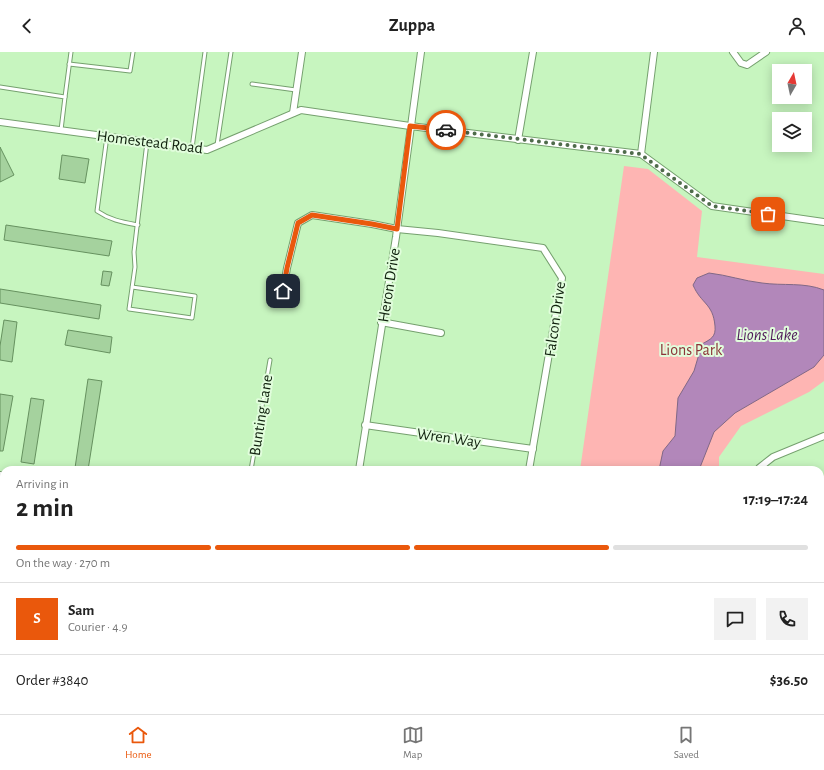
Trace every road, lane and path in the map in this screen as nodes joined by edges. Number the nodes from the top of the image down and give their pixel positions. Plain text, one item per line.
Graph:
1 (71, 52) edge
2 (133, 52) edge
3 (205, 52) edge
4 (231, 52) edge
5 (302, 52) edge
6 (421, 52) edge
7 (533, 52) edge
8 (654, 52) edge
9 (733, 52) edge
10 (766, 52) edge
11 (69, 64) junction
12 (252, 84) dead end
13 (0, 87) edge
14 (296, 90) junction
15 (65, 97) junction
16 (293, 113) junction
17 (0, 122) edge
18 (410, 126) junction
19 (61, 130) junction
20 (107, 136) junction
21 (518, 140) junction
22 (148, 142) junction
23 (217, 145) junction
24 (192, 148) junction
25 (640, 154) junction
26 (824, 222) edge
27 (138, 225) junction
28 (397, 229) junction
29 (132, 287) junction
30 (282, 303) dead end
31 (381, 322) junction
32 (441, 333) dead end
33 (270, 360) dead end
34 (365, 424) junction
35 (824, 436) edge
36 (533, 449) junction
37 (252, 466) edge
38 (359, 466) edge
39 (530, 466) edge
40 (762, 466) edge

1 - 11 lane
2 - 11 lane
3 - 24 lane
4 - 23 lane
5 - 14 street
6 - 18 street, Heron Drive
7 - 21 street
8 - 25 street
9 - 10 street
11 - 15 lane
12 - 14 lane
13 - 15 lane
14 - 16 street
15 - 19 lane
16 - 18 street, Homestead Road
16 - 23 street, Homestead Road
17 - 19 street, Homestead Road
18 - 21 street, Homestead Road
18 - 28 street, Heron Drive
19 - 20 street, Homestead Road
20 - 22 street, Homestead Road
20 - 27 lane
21 - 25 street, Homestead Road
22 - 24 street, Homestead Road
22 - 27 lane
23 - 24 street, Homestead Road
25 - 26 street, Homestead Road
27 - 29 lane
28 - 30 street
28 - 31 street, Heron Drive
28 - 36 street, Falcon Drive
29 - 29 lane
31 - 32 street
31 - 34 street, Heron Drive
33 - 37 lane, Bunting Lane
34 - 36 street, Wren Way
34 - 38 street, Heron Drive
35 - 40 street
36 - 39 street, Falcon Drive

